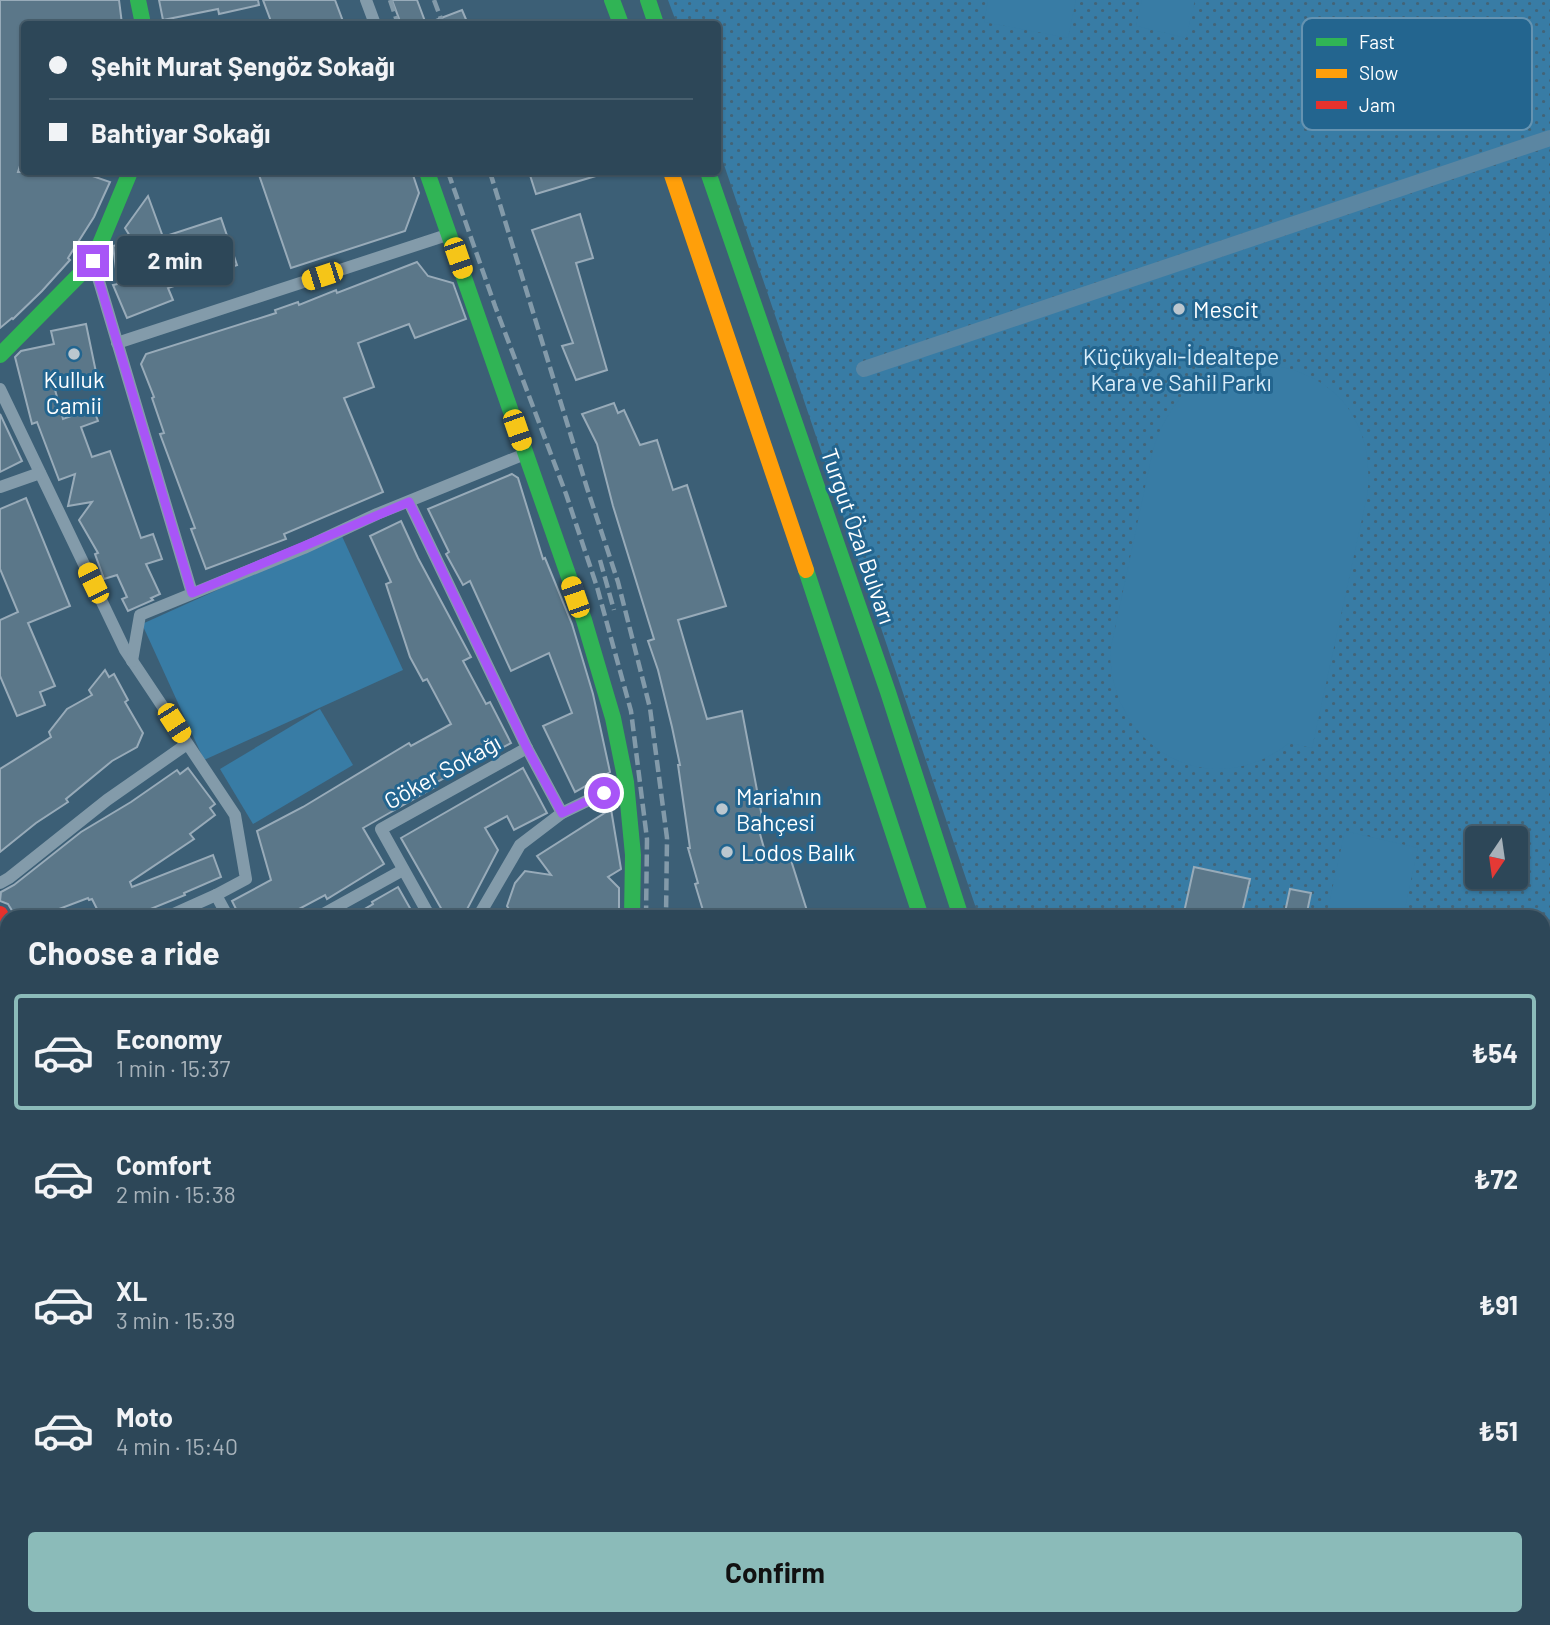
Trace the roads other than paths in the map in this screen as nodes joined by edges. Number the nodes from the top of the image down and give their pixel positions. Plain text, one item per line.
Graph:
1 (138, 0) edge
2 (366, 0) edge
3 (612, 0) edge
4 (648, 0) edge
5 (142, 21) edge
6 (374, 21) edge
7 (620, 21) edge
8 (655, 21) edge
9 (129, 175) edge
10 (429, 175) edge
11 (672, 175) edge
12 (709, 175) edge
13 (450, 234) junction
14 (93, 261) junction
15 (117, 343) junction
16 (0, 355) edge
17 (0, 389) edge
18 (526, 454) junction
19 (40, 472) junction
20 (0, 487) edge
21 (409, 502) junction
22 (192, 593) junction
23 (132, 661) junction
24 (187, 744) junction
25 (527, 748) junction
26 (626, 782) junction
27 (562, 813) junction
28 (403, 870) junction
29 (0, 883) edge
30 (216, 895) junction
31 (183, 910) edge
32 (224, 910) edge
33 (331, 910) edge
34 (426, 910) edge
35 (482, 910) edge
36 (632, 910) edge
37 (919, 910) edge
38 (959, 910) edge

1 - 5 main road
2 - 6 street
3 - 7 main road
4 - 8 main road
9 - 14 main road
10 - 13 main road
11 - 37 main road
12 - 38 main road, Turgut Özal Bulvarı
13 - 15 street
13 - 18 main road
14 - 15 street
14 - 16 main road
15 - 22 street
17 - 19 street
18 - 21 street
18 - 26 main road
19 - 20 street
19 - 23 street
21 - 22 street
21 - 25 street
22 - 23 street
23 - 24 street
24 - 29 street
24 - 30 street
25 - 27 street
25 - 28 street, Göker Sokağı
26 - 27 street
26 - 36 main road
27 - 35 street
28 - 33 street
28 - 34 street, Göker Sokağı
30 - 31 street
30 - 32 street

